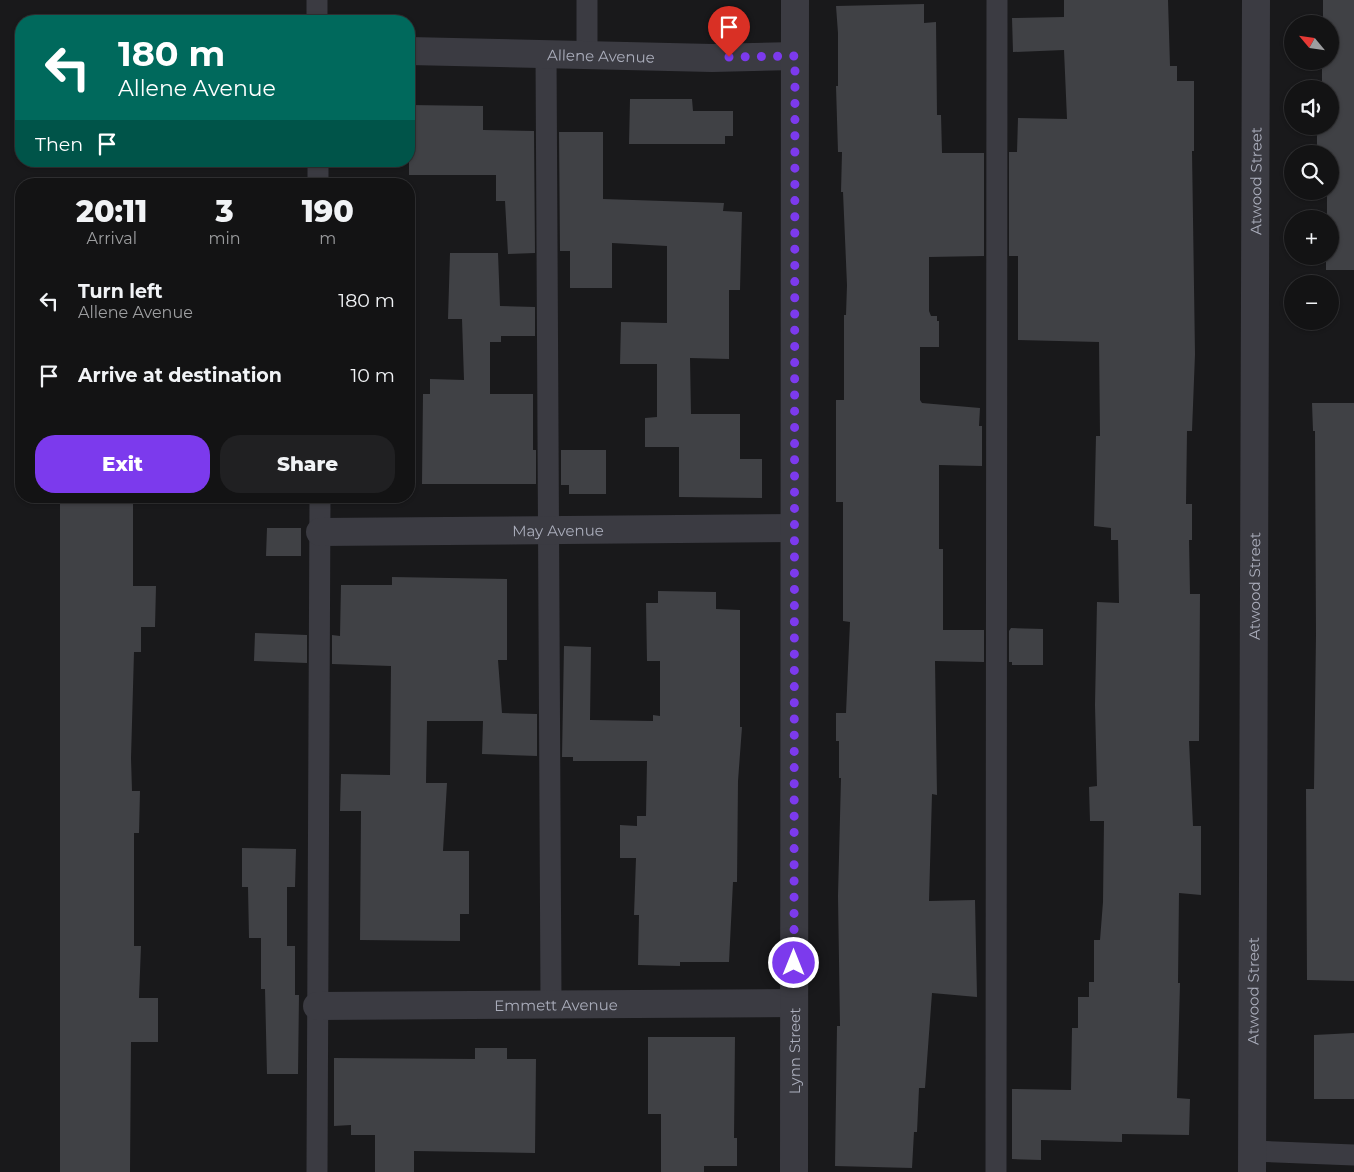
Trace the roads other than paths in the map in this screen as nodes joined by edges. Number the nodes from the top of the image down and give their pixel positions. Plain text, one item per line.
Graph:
1 (317, 0) edge
2 (587, 0) edge
3 (795, 0) edge
4 (997, 0) edge
5 (1256, 0) edge
6 (317, 15) edge
7 (415, 52) edge
8 (546, 53) junction
9 (587, 54) junction
10 (795, 56) junction
11 (320, 503) edge
12 (794, 528) junction
13 (550, 531) junction
14 (320, 532) junction
15 (551, 1003) junction
16 (794, 1003) junction
17 (317, 1006) junction
18 (1354, 1155) edge
19 (1252, 1162) edge
20 (316, 1172) edge
21 (794, 1172) edge
22 (996, 1172) edge

1 - 6 lane
2 - 9 lane
3 - 10 street, Lynn Street
4 - 22 lane
5 - 19 street, Atwood Street
7 - 8 street, Allene Avenue
8 - 9 street, Allene Avenue
8 - 13 lane
9 - 10 street, Allene Avenue
10 - 12 street, Lynn Street
11 - 14 lane
12 - 13 street, May Avenue
12 - 16 street, Lynn Street
13 - 14 street, May Avenue
13 - 15 lane
14 - 17 lane
15 - 16 street, Emmett Avenue
15 - 17 street, Emmett Avenue
16 - 21 street, Lynn Street
17 - 20 lane
18 - 19 lane

